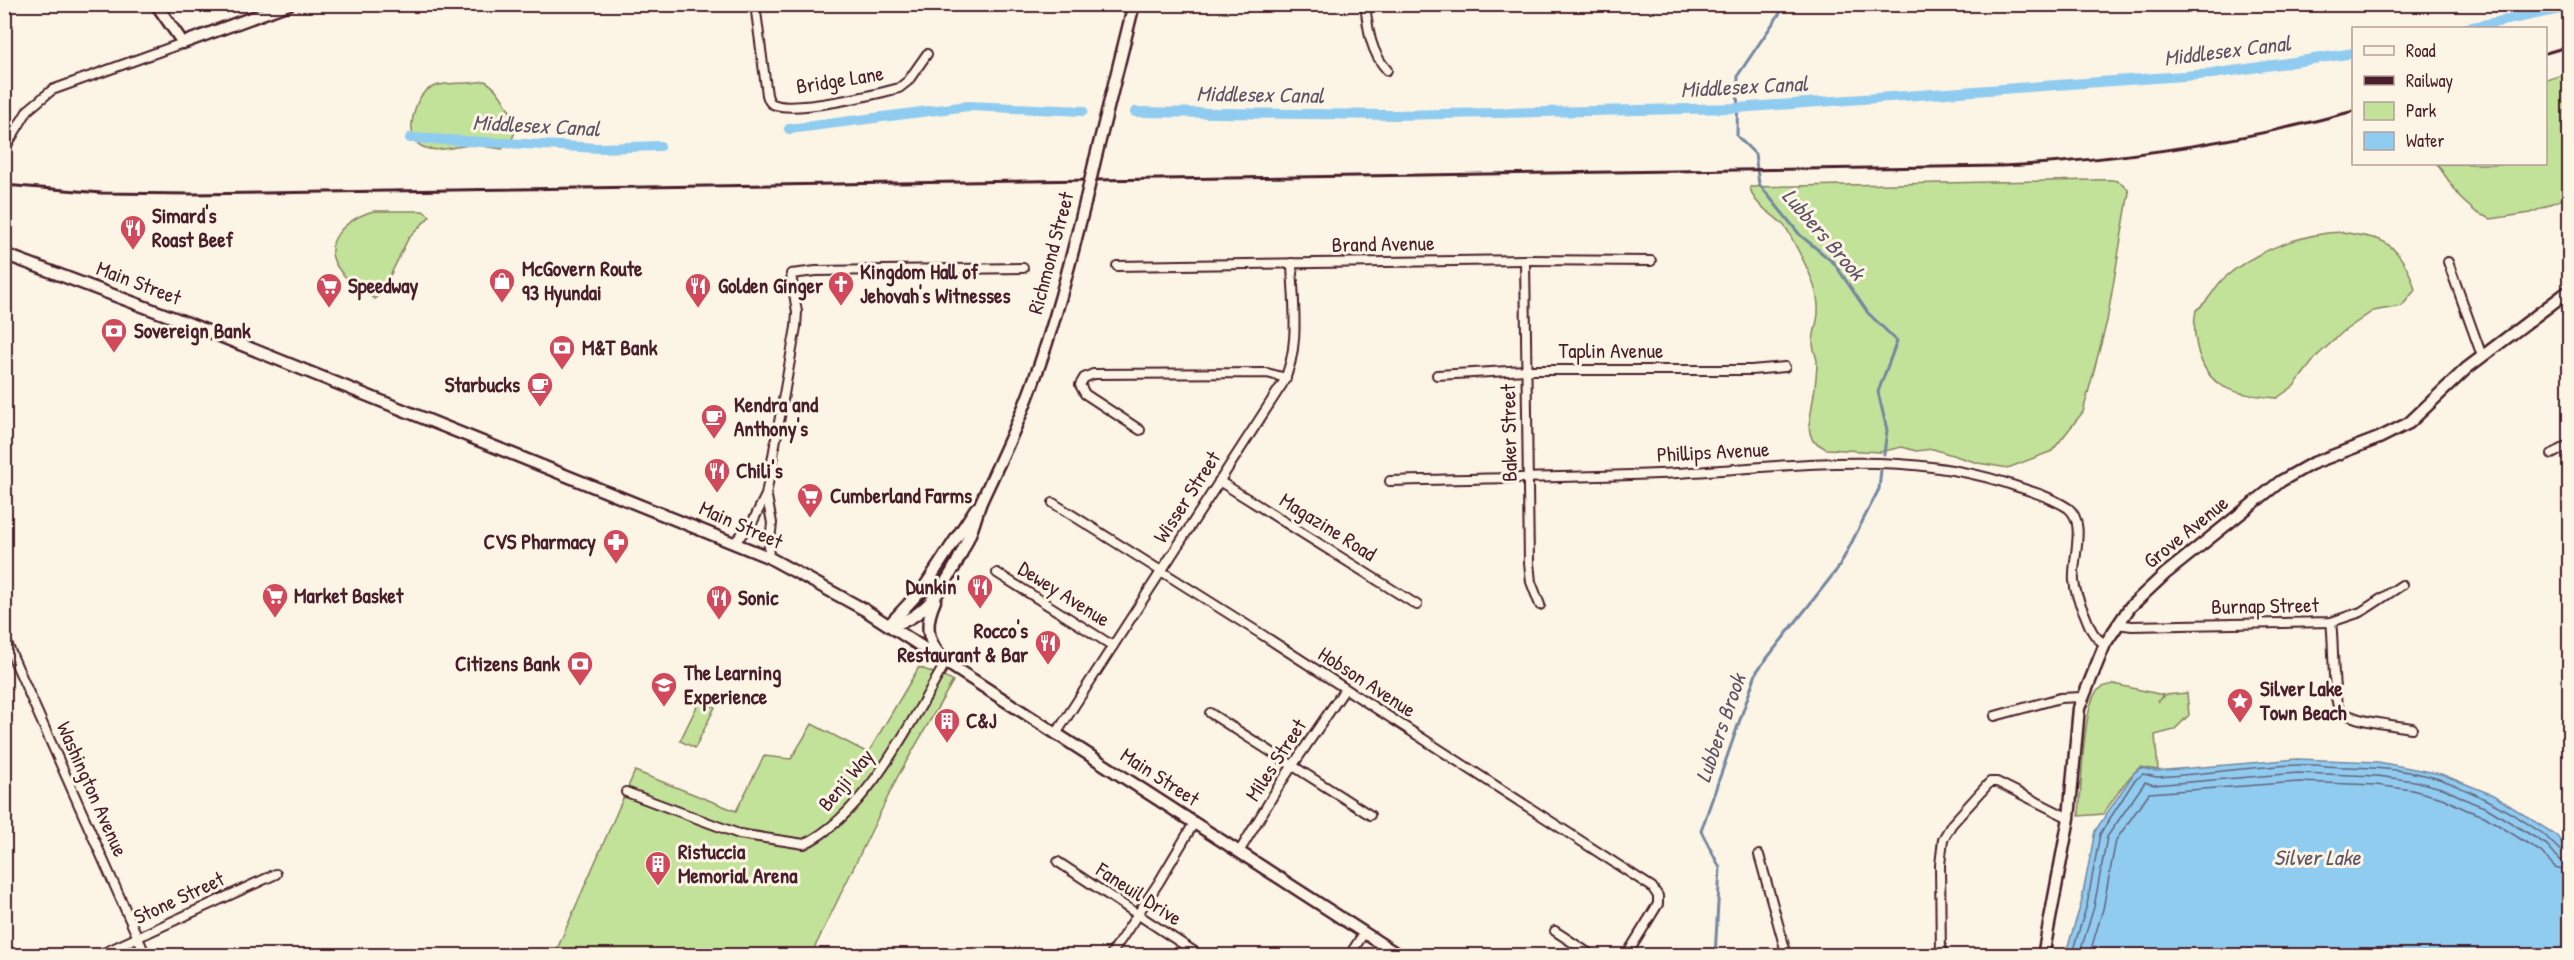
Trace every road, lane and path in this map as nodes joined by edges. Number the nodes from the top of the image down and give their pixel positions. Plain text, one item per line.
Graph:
1 (156, 4) edge
2 (755, 4) edge
3 (1134, 4) edge
4 (1365, 4) edge
5 (285, 5) edge
6 (183, 43) junction
7 (927, 54) dead end
8 (1387, 70) dead end
9 (4, 150) edge
10 (4, 254) edge
11 (1525, 260) junction
12 (1651, 261) dead end
13 (2448, 262) dead end
14 (1292, 263) junction
15 (1117, 266) dead end
16 (1023, 268) dead end
17 (2570, 290) edge
18 (2482, 356) junction
19 (1785, 367) dead end
20 (1526, 370) junction
21 (1437, 375) dead end
22 (1286, 378) junction
23 (1140, 430) dead end
24 (2570, 444) edge
25 (2552, 454) dead end
26 (1527, 477) junction
27 (1219, 481) junction
28 (1390, 481) dead end
29 (766, 495) junction
30 (1053, 502) dead end
31 (980, 503) junction
32 (735, 542) junction
33 (768, 557) junction
34 (1160, 572) junction
35 (997, 573) dead end
36 (2402, 585) dead end
37 (940, 589) junction
38 (1417, 605) dead end
39 (1540, 605) dead end
40 (2331, 622) junction
41 (2117, 624) junction
42 (889, 625) junction
43 (4, 637) edge
44 (2105, 644) junction
45 (1113, 646) junction
46 (946, 662) junction
47 (1345, 689) junction
48 (2082, 697) junction
49 (1210, 713) dead end
50 (1995, 716) dead end
51 (2412, 728) dead end
52 (1056, 734) junction
53 (1293, 765) junction
54 (626, 792) dead end
55 (1370, 814) dead end
56 (2069, 818) junction
57 (1194, 823) junction
58 (1239, 852) junction
59 (1759, 855) dead end
60 (1058, 862) dead end
61 (276, 873) dead end
62 (1137, 915) junction
63 (1555, 931) dead end
64 (1364, 933) junction
65 (138, 937) junction
66 (97, 956) edge
67 (146, 956) edge
68 (1110, 956) edge
69 (1201, 956) edge
70 (1349, 956) edge
71 (1400, 956) edge
72 (1593, 956) edge
73 (1626, 956) edge
74 (1787, 956) edge
75 (1941, 956) edge
76 (2043, 956) edge

1 - 6 main road
2 - 7 street, Bridge Lane
3 - 31 main road, Richmond Street, bridge
4 - 8 street
5 - 6 main road
6 - 9 street
10 - 32 main road, Main Street
11 - 12 street, Brand Avenue
11 - 14 street, Brand Avenue
11 - 20 street, Baker Street
13 - 18 street
14 - 15 street, Brand Avenue
14 - 22 street, Wisser Street
16 - 29 street
17 - 18 main road, Grove Avenue
18 - 41 main road, Grove Avenue
19 - 20 street, Taplin Avenue
20 - 21 street, Taplin Avenue
20 - 26 street, Baker Street
22 - 23 street
22 - 27 street, Wisser Street
24 - 25 street
26 - 28 street, Phillips Avenue
26 - 39 street, Baker Street
26 - 44 street, Phillips Avenue
27 - 34 street, Wisser Street
27 - 38 street, Magazine Road
29 - 32 street
29 - 33 street
30 - 34 street, Hobson Avenue
31 - 37 main road, Richmond Street
31 - 42 main road, Richmond Street
32 - 33 main road, Main Street
33 - 42 main road, Main Street
34 - 45 street, Wisser Street
34 - 47 street, Hobson Avenue
35 - 45 street, Dewey Avenue
36 - 40 street, Burnap Street
37 - 42 main road, Richmond Street
37 - 46 main road
40 - 41 street, Burnap Street
40 - 51 street
41 - 44 main road, Grove Avenue
42 - 46 main road, Main Street
43 - 65 street, Washington Avenue
44 - 48 main road, Grove Avenue
45 - 52 street, Wisser Street
46 - 52 main road, Main Street
46 - 54 street, Benji Way
47 - 53 street, Miles Street
47 - 73 street, Hobson Avenue
48 - 50 street
48 - 56 main road, Grove Avenue
49 - 53 street
52 - 57 main road, Main Street
53 - 55 street
53 - 58 street, Miles Street
56 - 75 street
56 - 76 main road, Grove Avenue
57 - 58 main road, Main Street
57 - 62 street
58 - 64 main road, Main Street
59 - 74 street
60 - 62 street, Faneuil Drive
61 - 65 street, Stone Street
62 - 68 street
62 - 69 street, Faneuil Drive
63 - 72 street
64 - 70 street
64 - 71 main road, Main Street
65 - 66 street, Stone Street
65 - 67 street, Washington Avenue

